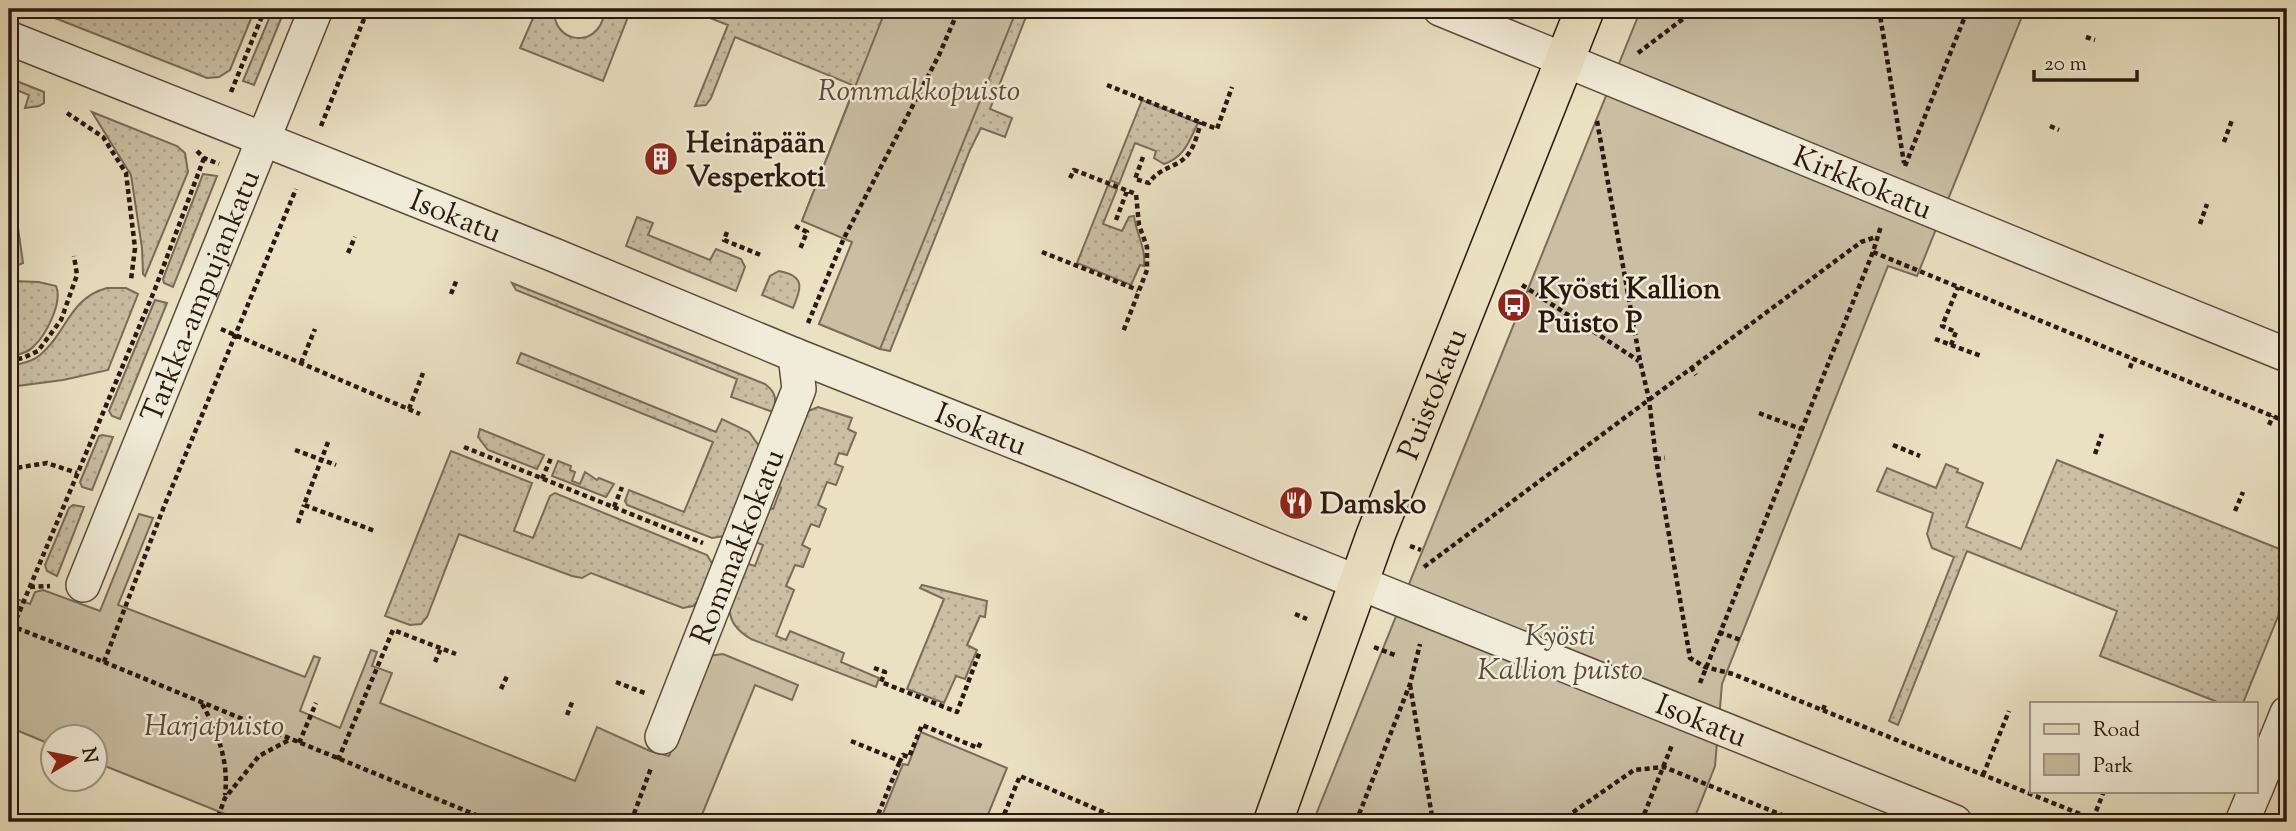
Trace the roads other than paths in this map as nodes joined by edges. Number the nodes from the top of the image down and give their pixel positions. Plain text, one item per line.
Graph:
1 (316, 9) edge
2 (1440, 9) edge
3 (1585, 9) edge
4 (9, 38) edge
5 (1564, 60) junction
6 (263, 141) junction
7 (795, 355) junction
8 (2287, 355) edge
9 (1359, 582) junction
10 (83, 585) dead end
11 (2287, 713) edge
12 (662, 737) road end
13 (2258, 783) edge
14 (2254, 792) edge
15 (1273, 822) edge
16 (1955, 822) edge
17 (2242, 822) edge

1 - 6 street, Tarkka-ampujankatu
2 - 5 street, Kirkkokatu
3 - 5 main road, Puistokatu
4 - 6 street, Isokatu
5 - 8 street, Kirkkokatu
5 - 9 main road, Puistokatu
6 - 7 street, Isokatu
6 - 10 street, Tarkka-ampujankatu
7 - 9 street, Isokatu
7 - 12 street, Rommakkokatu
9 - 15 main road, Puistokatu
9 - 16 street, Isokatu
11 - 13 street
14 - 17 street

